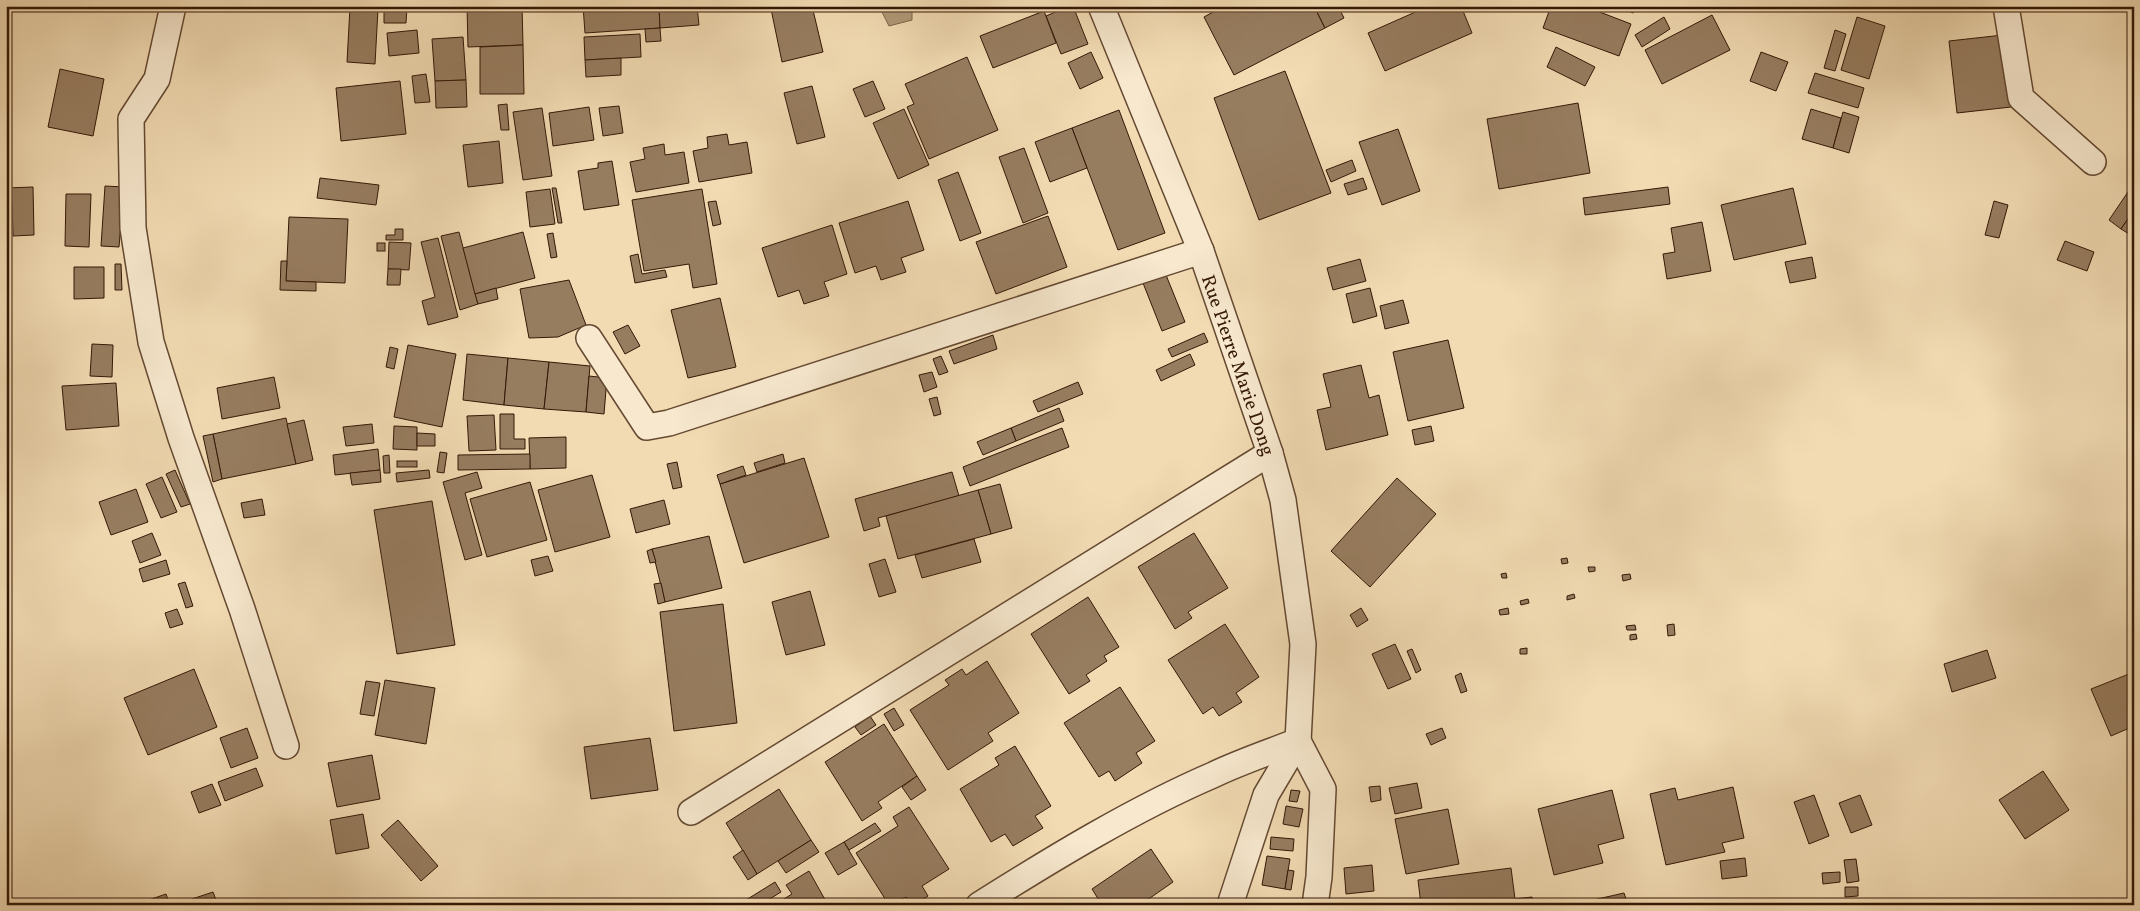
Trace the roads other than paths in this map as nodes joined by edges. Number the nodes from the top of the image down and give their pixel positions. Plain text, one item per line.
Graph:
1 (173, 6) edge
2 (1101, 6) edge
3 (2006, 6) edge
4 (2093, 162) dead end
5 (1201, 251) junction
6 (589, 338) dead end
7 (1270, 453) junction
8 (1298, 741) junction
9 (286, 746) dead end
10 (691, 812) dead end
11 (979, 905) edge
12 (1230, 905) edge
13 (1315, 905) edge

1 - 9 street
2 - 5 street, Rue Pierre Marie Dong
3 - 4 street
5 - 6 street
5 - 7 street, Rue Pierre Marie Dong
7 - 8 street, Rue Pierre Marie Dong
7 - 10 street
8 - 11 street
8 - 12 street
8 - 13 street

